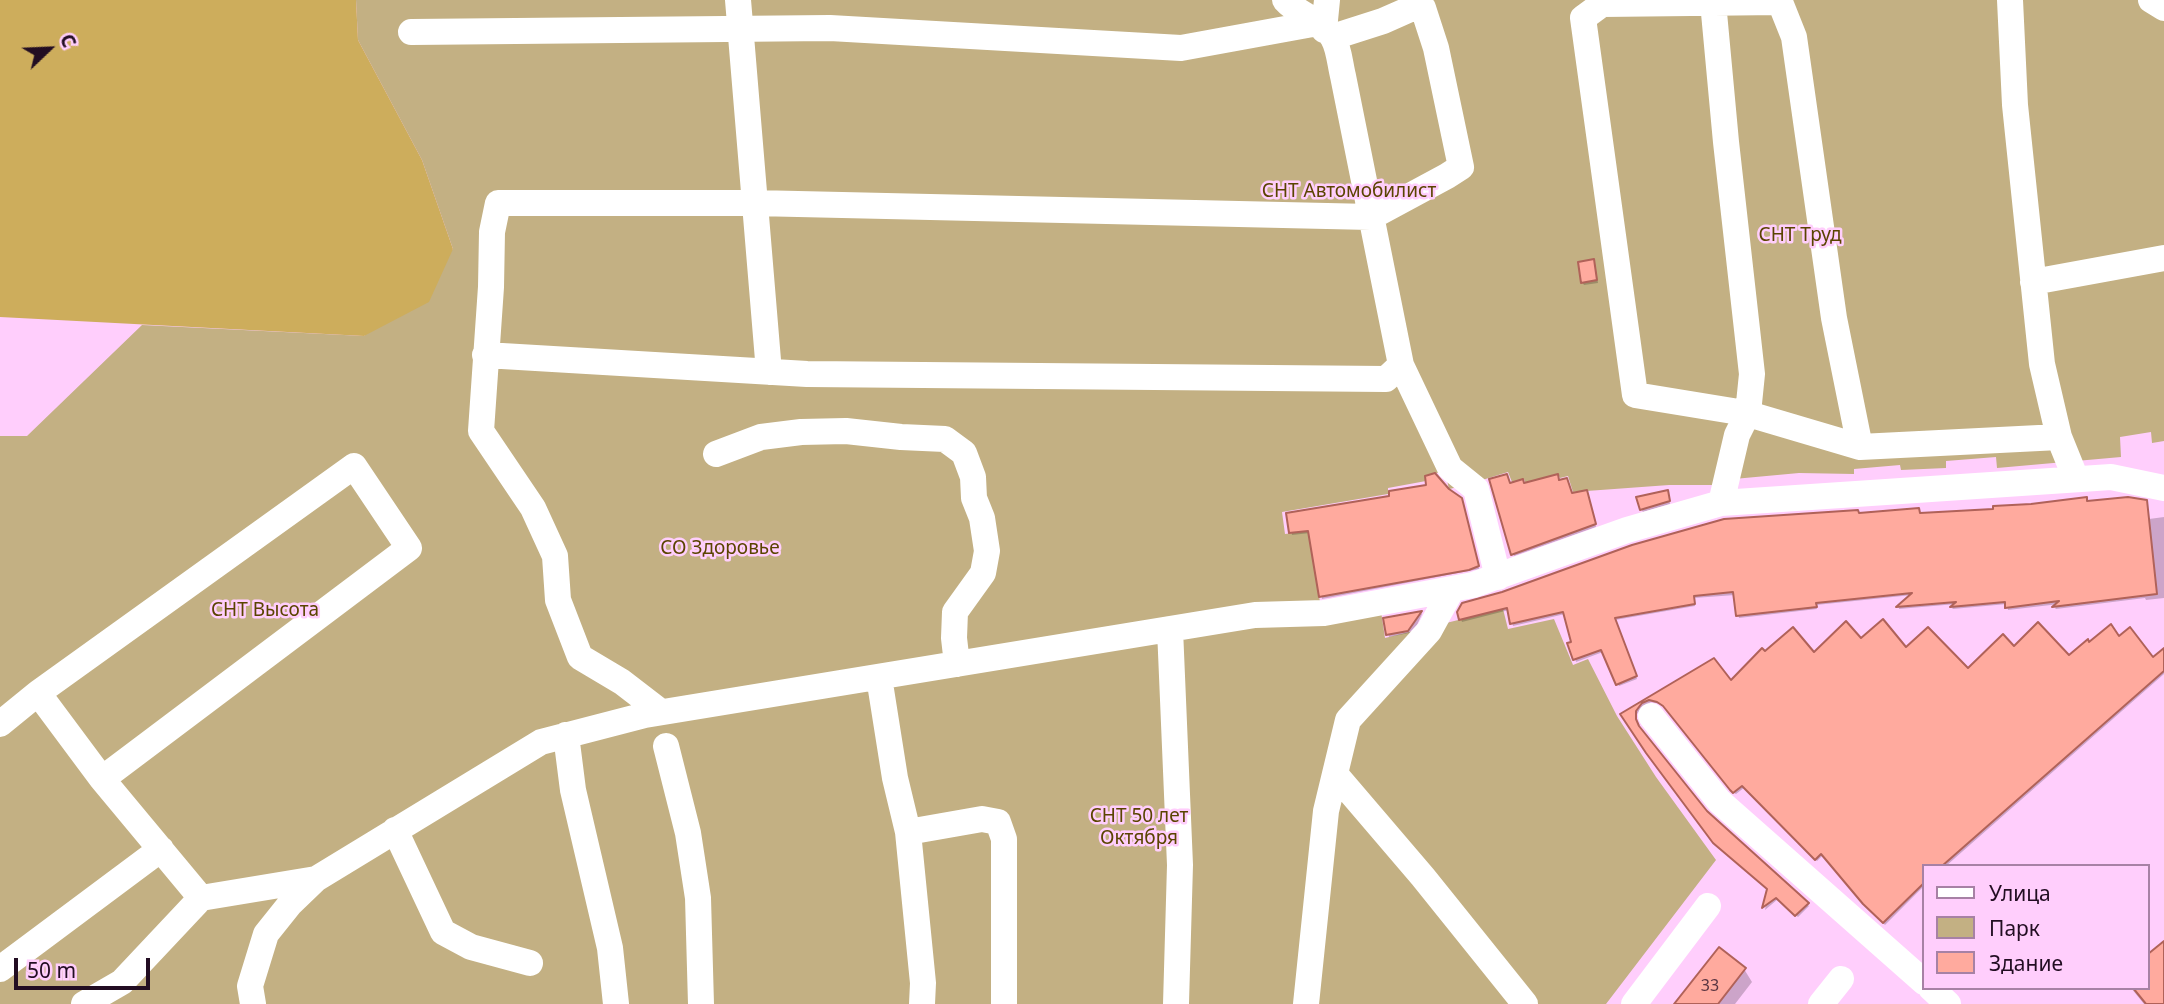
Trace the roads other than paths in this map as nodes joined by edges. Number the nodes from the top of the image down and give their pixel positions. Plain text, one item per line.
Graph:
1 (738, 0) edge
2 (1285, 0) edge
3 (2010, 0) edge
4 (2151, 0) edge
5 (1713, 2) junction
6 (2164, 8) edge
7 (1325, 22) edge
8 (741, 29) junction
9 (411, 32) dead end
10 (754, 203) junction
11 (1371, 217) junction
12 (2164, 258) edge
13 (2033, 282) junction
14 (485, 355) junction
15 (1401, 365) junction
16 (769, 372) junction
17 (1748, 413) junction
18 (2059, 437) junction
19 (1860, 447) junction
20 (716, 454) dead end
21 (2076, 479) junction
22 (2164, 488) edge
23 (1721, 503) junction
24 (1497, 577) junction
25 (1452, 589) junction
26 (1170, 629) junction
27 (957, 664) junction
28 (878, 677) junction
29 (38, 692) junction
30 (661, 712) junction
31 (1651, 716) dead end
32 (0, 724) edge
33 (566, 735) junction
34 (666, 746) dead end
35 (1335, 774) junction
36 (102, 779) junction
37 (396, 830) junction
38 (908, 832) junction
39 (160, 849) junction
40 (316, 879) junction
41 (201, 898) junction
42 (1708, 906) dead end
43 (530, 963) dead end
44 (0, 969) edge
45 (1840, 979) dead end
46 (1923, 981) edge
47 (1933, 990) edge
48 (84, 1004) edge
49 (253, 1004) edge
50 (615, 1004) edge
51 (701, 1004) edge
52 (922, 1004) edge
53 (1004, 1004) edge
54 (1176, 1004) edge
55 (1306, 1004) edge
56 (1525, 1004) edge
57 (1634, 1004) edge
58 (1821, 1004) edge
59 (1948, 1004) edge

1 - 8 street
2 - 7 street
3 - 13 street
4 - 6 street
5 - 17 street
5 - 17 street
5 - 19 street
7 - 8 street
7 - 11 street
7 - 11 street
8 - 9 street
8 - 10 street
10 - 11 street
10 - 14 street
10 - 16 street
11 - 15 street
12 - 13 street
13 - 18 street
14 - 16 street
14 - 30 street
15 - 16 street
15 - 24 street
17 - 19 street
17 - 23 street
18 - 19 street
18 - 21 street
20 - 27 street
21 - 22 street
21 - 23 street
23 - 24 street
24 - 25 street
25 - 26 street
25 - 35 street
26 - 27 street
26 - 54 street
27 - 28 street
28 - 30 street
28 - 38 street
29 - 32 street
29 - 36 street
29 - 36 street
30 - 33 street
31 - 46 street
33 - 37 street
33 - 50 street
34 - 51 street
35 - 55 street
35 - 56 street
36 - 39 street
37 - 40 street
37 - 43 street
38 - 52 street
38 - 53 street
39 - 41 street
39 - 44 street
40 - 41 street
40 - 49 street
41 - 48 street
42 - 57 street
45 - 58 street
47 - 59 street

